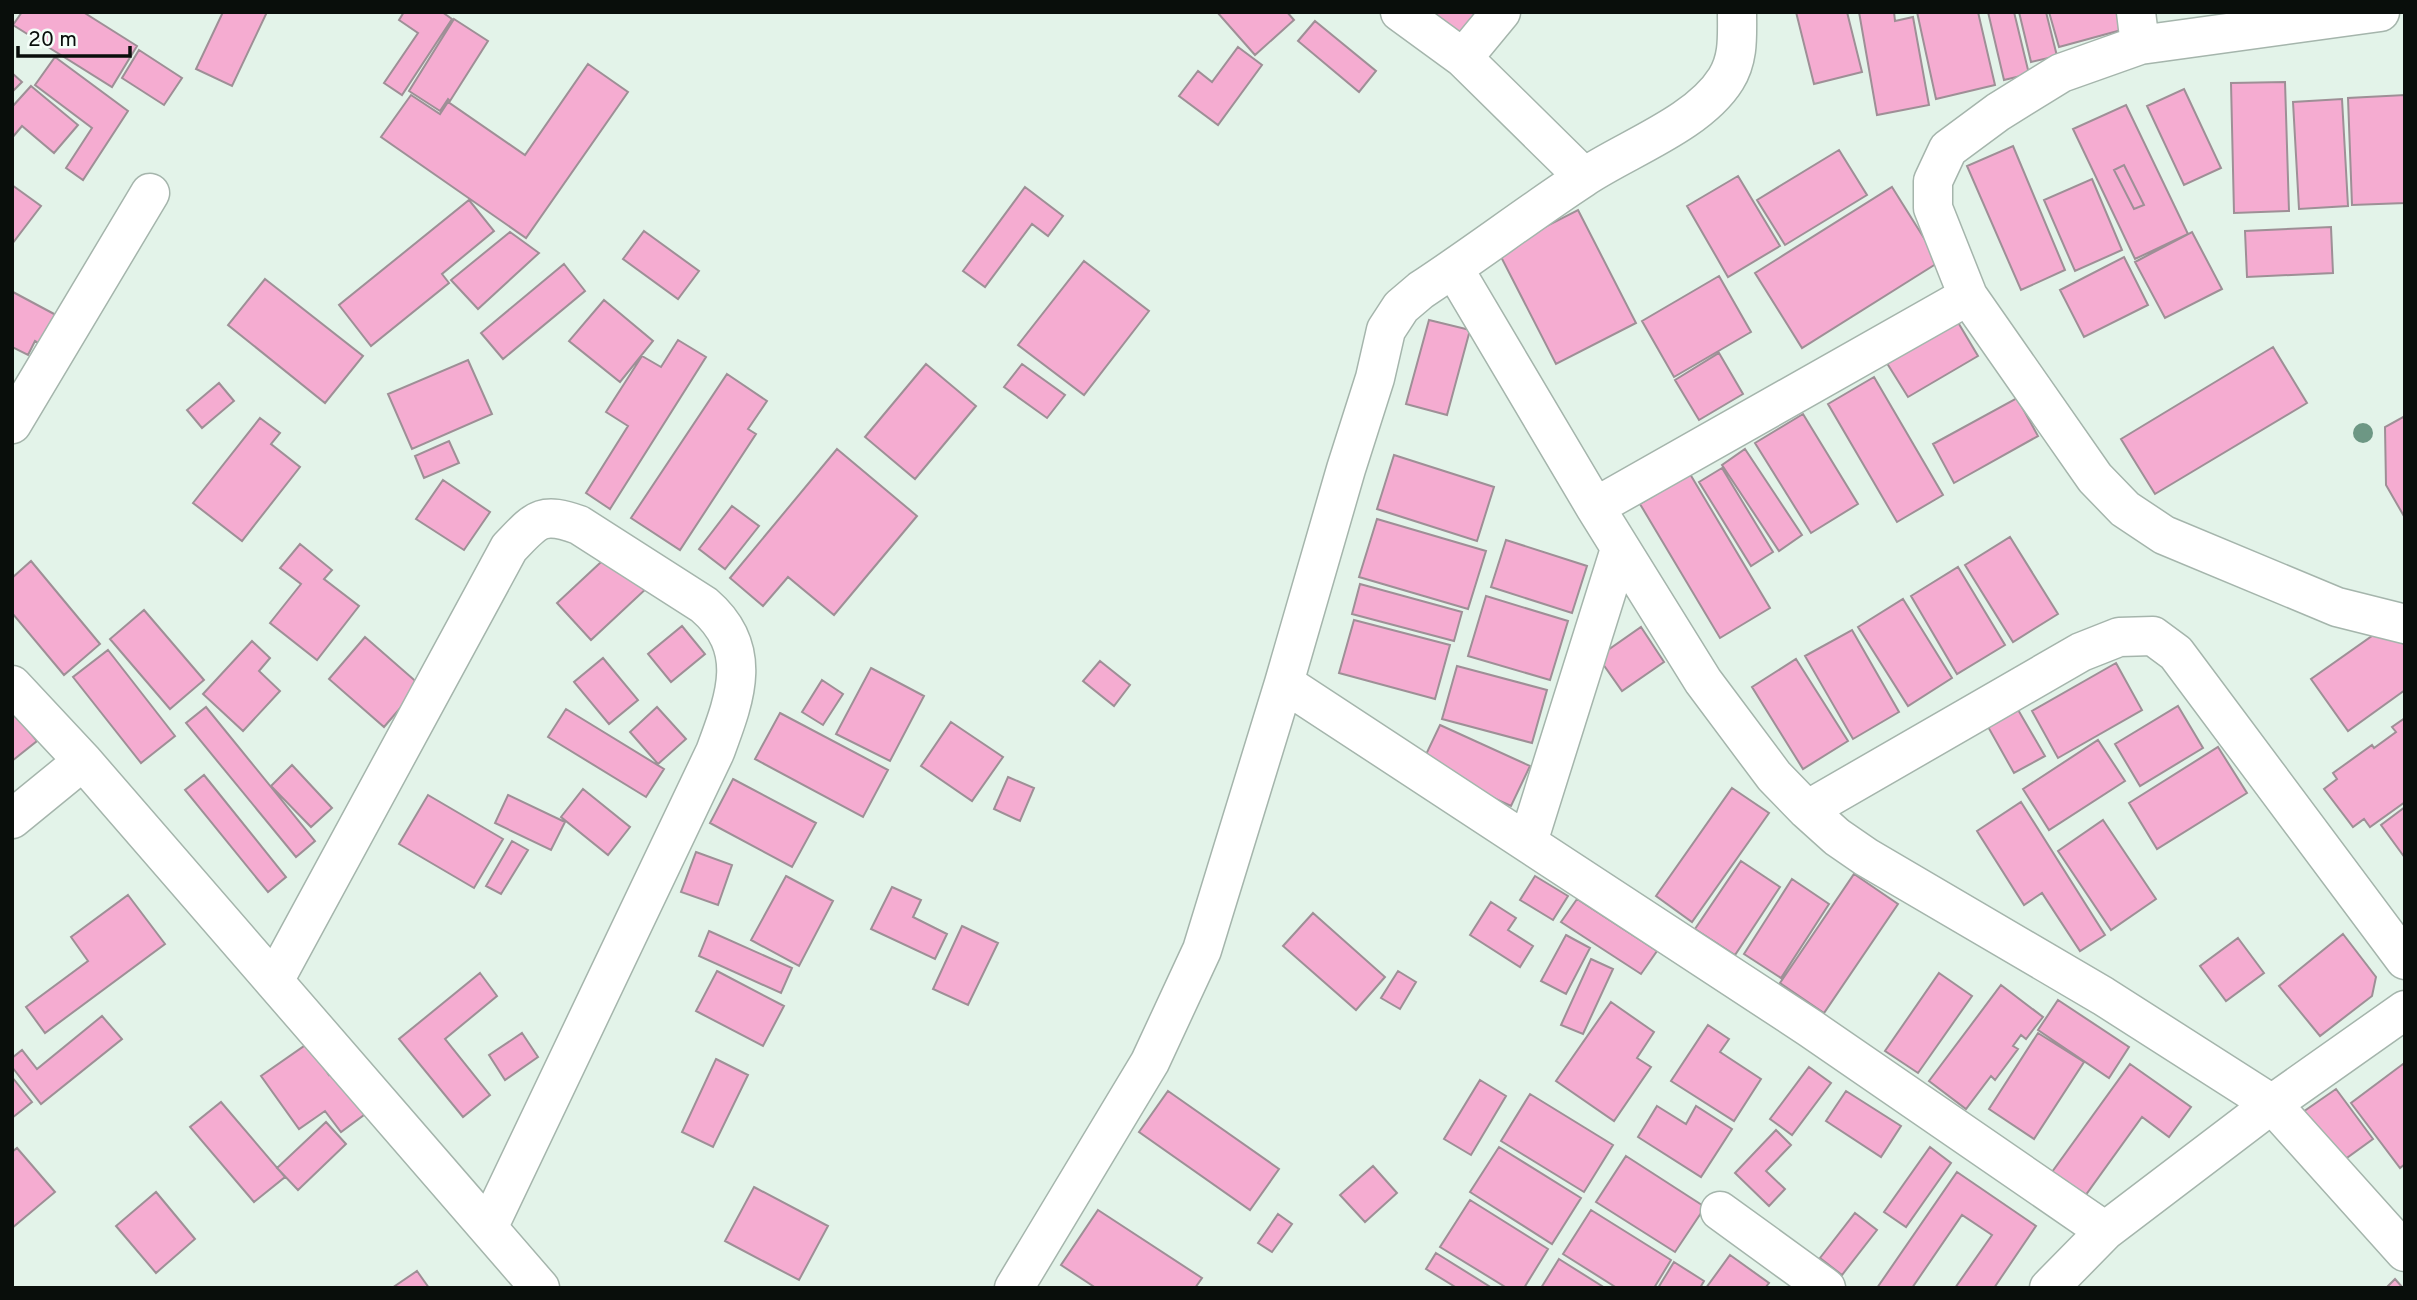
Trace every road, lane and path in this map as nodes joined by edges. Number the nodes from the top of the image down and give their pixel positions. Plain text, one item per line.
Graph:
1 (1400, 12) edge
2 (1501, 12) edge
3 (1737, 12) edge
4 (2380, 12) edge
5 (2138, 29) edge
6 (1463, 58) junction
7 (1584, 177) junction
8 (150, 193) dead end
9 (1454, 269) junction
10 (1968, 296) junction
11 (12, 424) edge
12 (1595, 507) junction
13 (1620, 549) junction
14 (2405, 624) edge
15 (1284, 683) junction
16 (12, 685) edge
17 (83, 761) junction
18 (1807, 810) junction
19 (12, 819) edge
20 (1528, 842) junction
21 (2405, 960) edge
22 (274, 981) junction
23 (2405, 1010) edge
24 (2272, 1104) junction
25 (1720, 1211) dead end
26 (488, 1228) junction
27 (2105, 1231) junction
28 (2405, 1252) edge
29 (540, 1288) edge
30 (1014, 1288) edge
31 (1826, 1288) edge
32 (2049, 1288) edge

1 - 6 street
2 - 6 street
3 - 7 street
4 - 5 street
5 - 10 street
6 - 7 street
7 - 9 street
8 - 11 street
9 - 12 street
9 - 15 street
10 - 12 street
10 - 14 street
12 - 13 street
13 - 18 street
13 - 20 street
15 - 20 street
15 - 30 street
16 - 17 street
17 - 19 street
17 - 22 street
18 - 21 street
18 - 24 street
20 - 27 street
22 - 26 street
22 - 26 street
23 - 24 street
24 - 27 street
24 - 28 street
25 - 31 street
26 - 29 street
27 - 32 street

